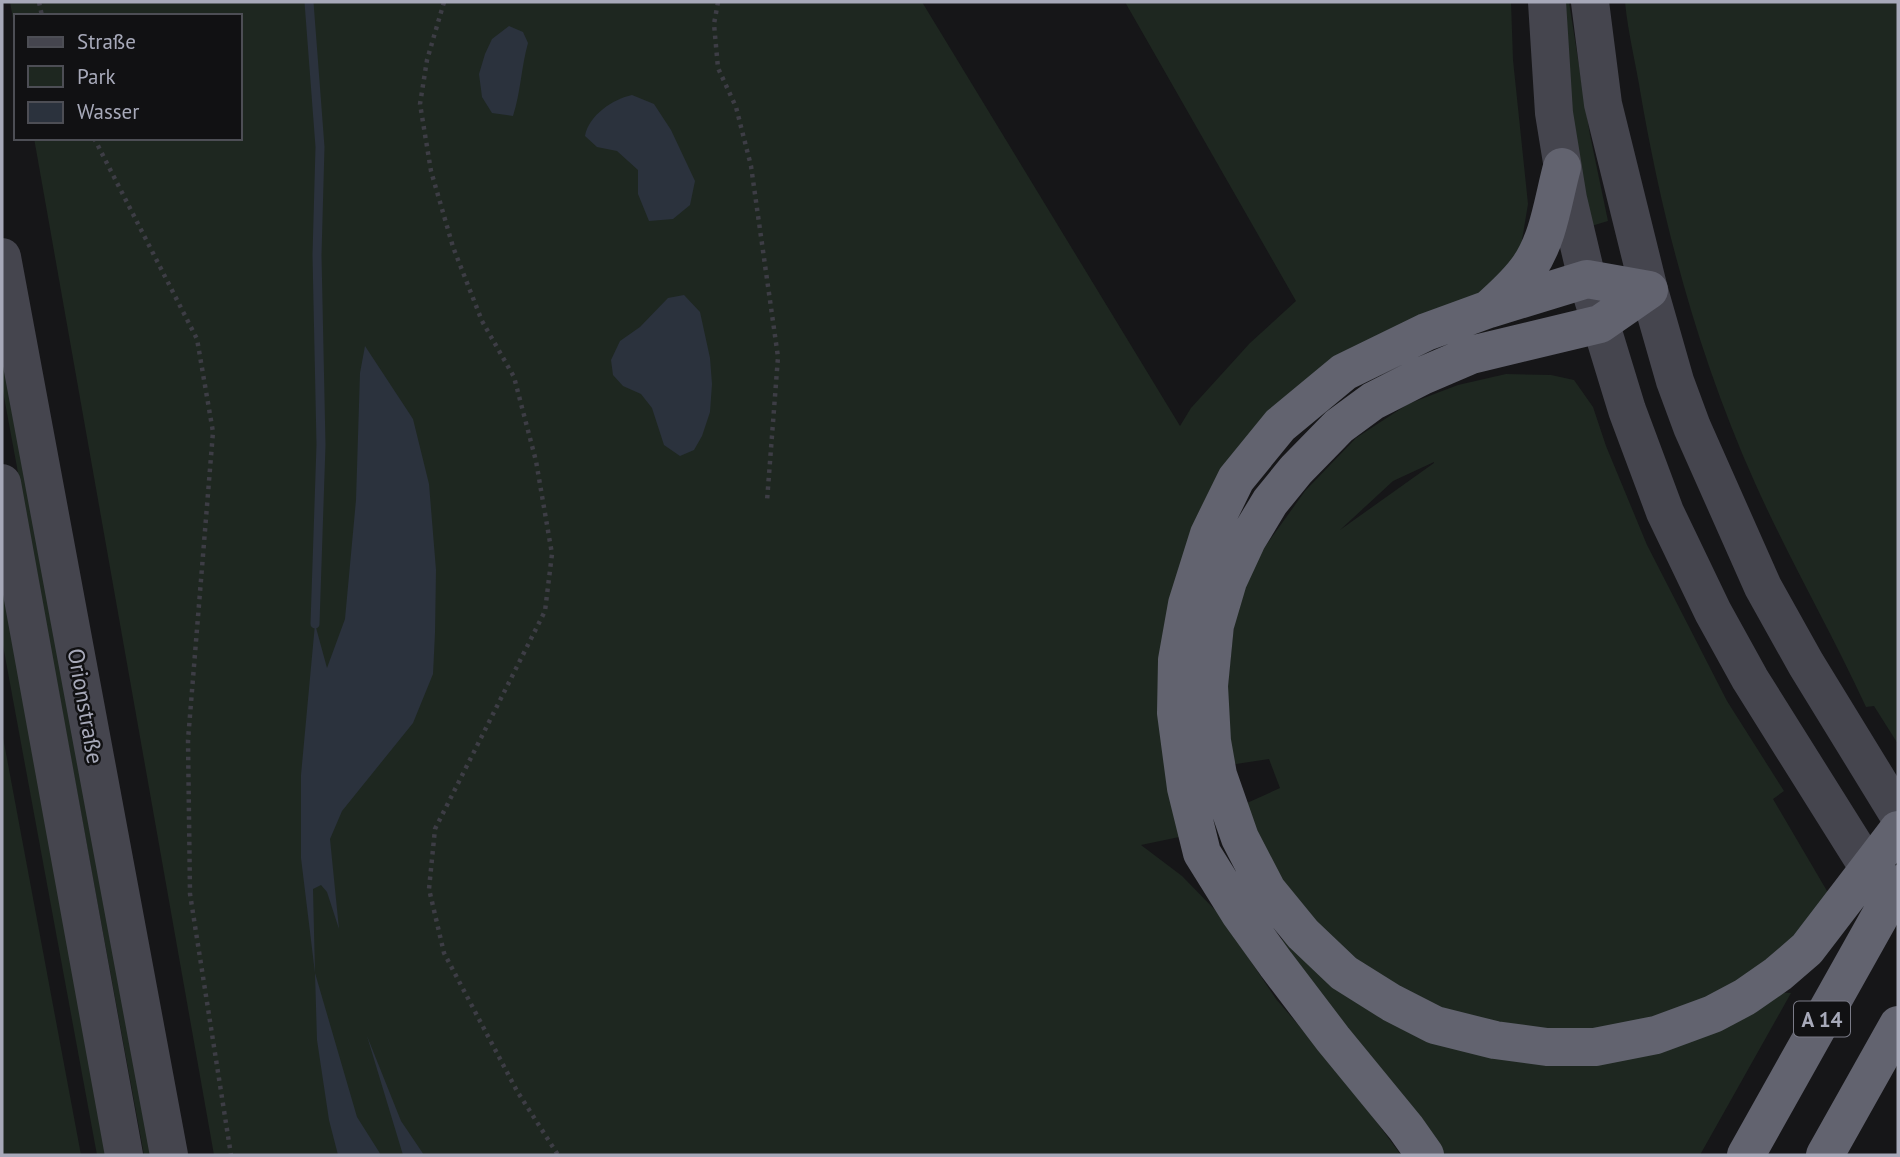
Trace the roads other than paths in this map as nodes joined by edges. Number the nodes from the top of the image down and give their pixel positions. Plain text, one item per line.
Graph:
1 (1547, 2) edge
2 (1590, 2) edge
3 (1562, 167) junction
4 (2, 257) edge
5 (1587, 279) junction
6 (1649, 290) junction
7 (1489, 309) junction
8 (1600, 324) junction
9 (2, 484) edge
10 (1898, 814) edge
11 (1898, 830) edge
12 (1898, 884) edge
13 (1898, 915) edge
14 (1898, 1025) edge
15 (124, 1155) edge
16 (169, 1155) edge
17 (1425, 1155) edge
18 (1746, 1155) edge
19 (1825, 1155) edge

1 - 3 main road
2 - 6 main road
3 - 5 main road
3 - 7 highway
4 - 16 main road, Orionstraße
5 - 6 highway
5 - 7 highway
5 - 8 main road
6 - 8 highway
6 - 10 main road
7 - 17 highway
8 - 11 highway
8 - 13 main road
9 - 15 main road, Orionstraße
12 - 18 highway, A 14
14 - 19 highway

